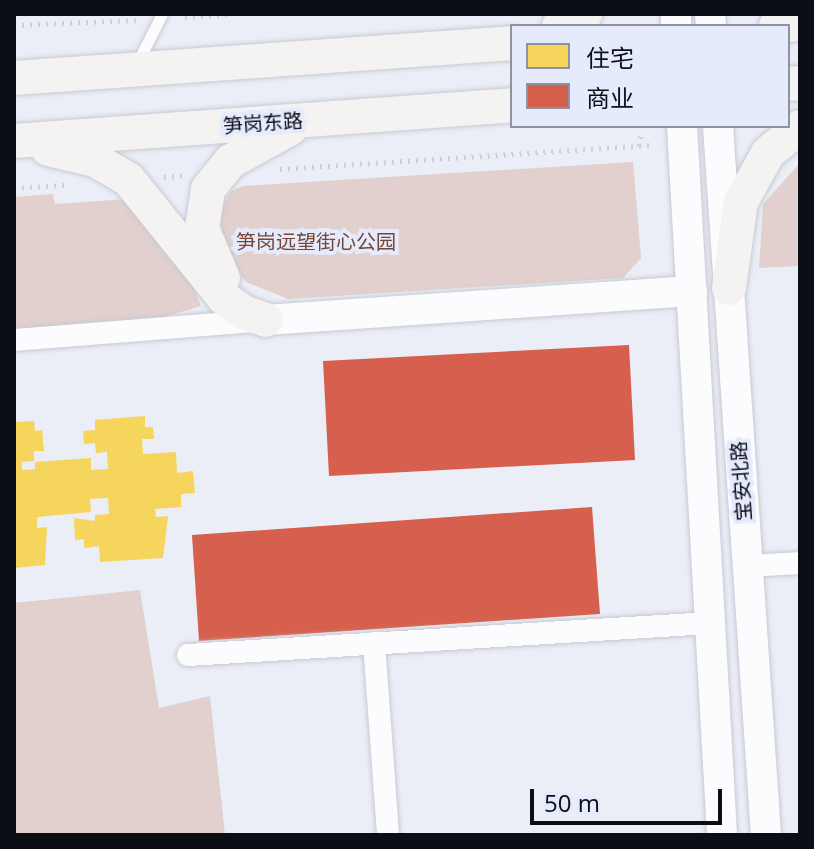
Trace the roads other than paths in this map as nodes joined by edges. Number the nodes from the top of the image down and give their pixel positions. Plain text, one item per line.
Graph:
1 (162, 14) edge
2 (585, 14) edge
3 (563, 24) edge
4 (510, 43) edge
5 (14, 60) edge
6 (134, 69) junction
7 (53, 75) junction
8 (14, 78) edge
9 (510, 105) edge
10 (308, 120) junction
11 (800, 127) edge
12 (682, 128) edge
13 (718, 128) edge
14 (14, 142) edge
15 (729, 288) junction
16 (692, 291) junction
17 (266, 320) junction
18 (14, 340) edge
19 (800, 563) edge
20 (747, 566) junction
21 (709, 623) junction
22 (374, 643) junction
23 (188, 655) dead end
24 (388, 835) edge
25 (722, 835) edge
26 (766, 835) edge

1 - 6 lane
2 - 3 main road
4 - 6 main road
5 - 7 main road
6 - 7 main road
7 - 8 main road
9 - 10 main road, 笋岗东路
10 - 14 main road, 笋岗东路
10 - 17 main road
11 - 15 main road
12 - 16 street, 宝安北路
13 - 15 street, 宝安北路
14 - 17 main road
15 - 20 street, 宝安北路
16 - 17 street
16 - 21 street, 宝安北路
17 - 18 street
19 - 20 street
20 - 26 street, 宝安北路
21 - 22 street
21 - 25 street, 宝安北路
22 - 23 street
22 - 24 street

